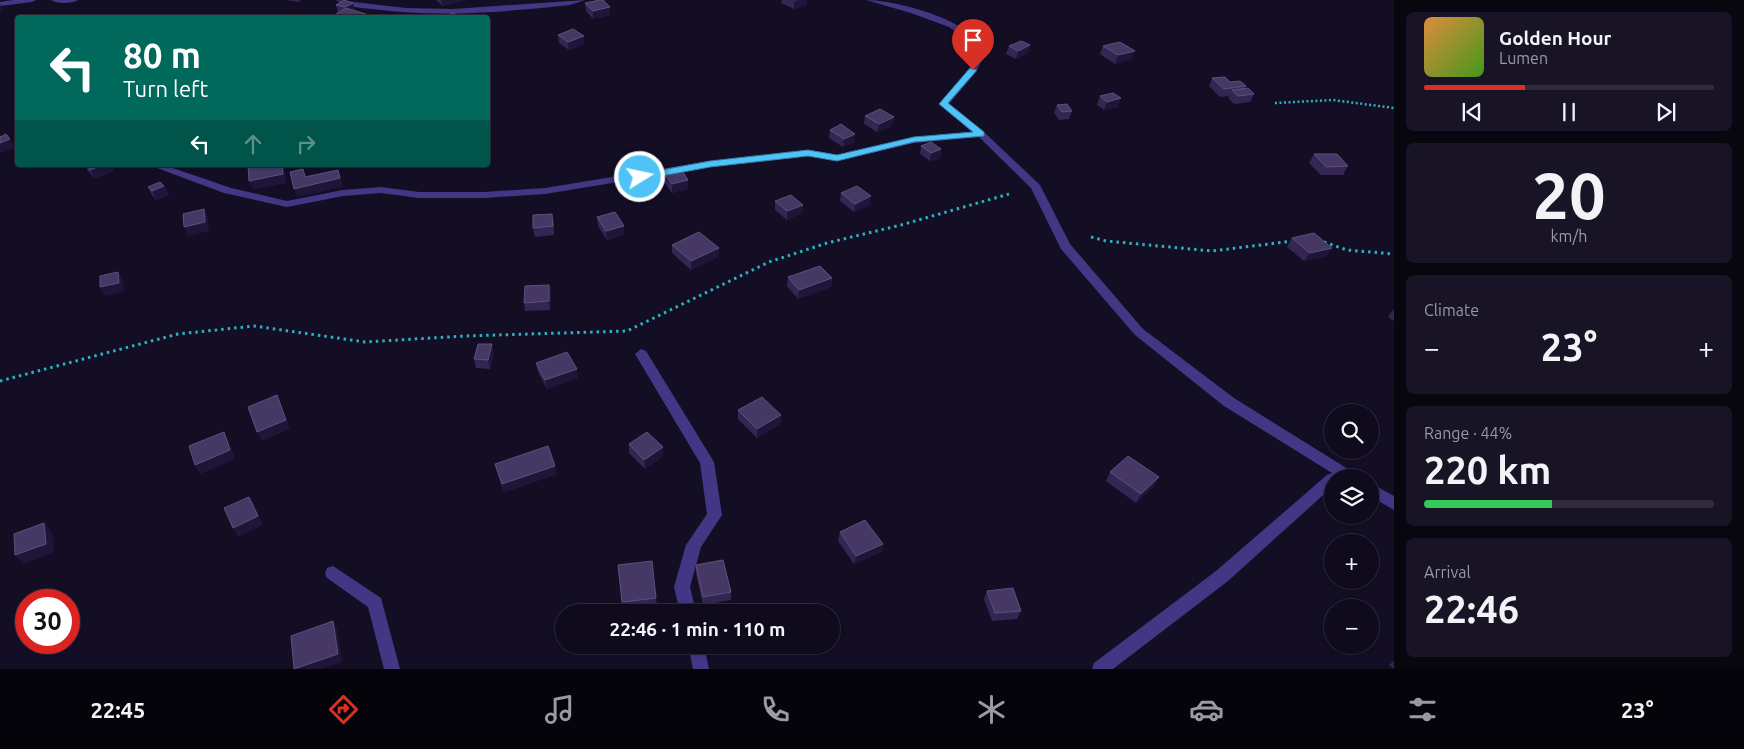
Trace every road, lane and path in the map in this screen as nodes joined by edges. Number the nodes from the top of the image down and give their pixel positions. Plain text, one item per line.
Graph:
1 (32, 0) edge
2 (55, 0) edge
3 (74, 0) edge
4 (340, 0) edge
5 (581, 0) edge
6 (870, 0) edge
7 (0, 4) edge
8 (414, 12) junction
9 (409, 15) edge
10 (1275, 103) dead end
11 (1394, 108) edge
12 (981, 134) junction
13 (160, 167) edge
14 (1036, 187) junction
15 (1056, 228) junction
16 (1302, 240) edge
17 (1320, 241) edge
18 (1394, 254) edge
19 (641, 354) dead end
20 (0, 381) edge
21 (1330, 469) edge
22 (1324, 490) edge
23 (1379, 495) edge
24 (1394, 504) edge
25 (333, 572) dead end
26 (686, 604) edge
27 (698, 654) edge
28 (392, 669) edge
29 (701, 669) edge
30 (1100, 669) edge

1 - 7 street
2 - 3 street
4 - 8 street
5 - 8 street
6 - 12 street
8 - 9 street
10 - 11 path
12 - 13 street
12 - 14 street
14 - 15 street
14 - 20 path
15 - 16 path
15 - 21 street
17 - 18 path
19 - 26 street
22 - 30 street
23 - 24 street
25 - 28 street
27 - 29 street

